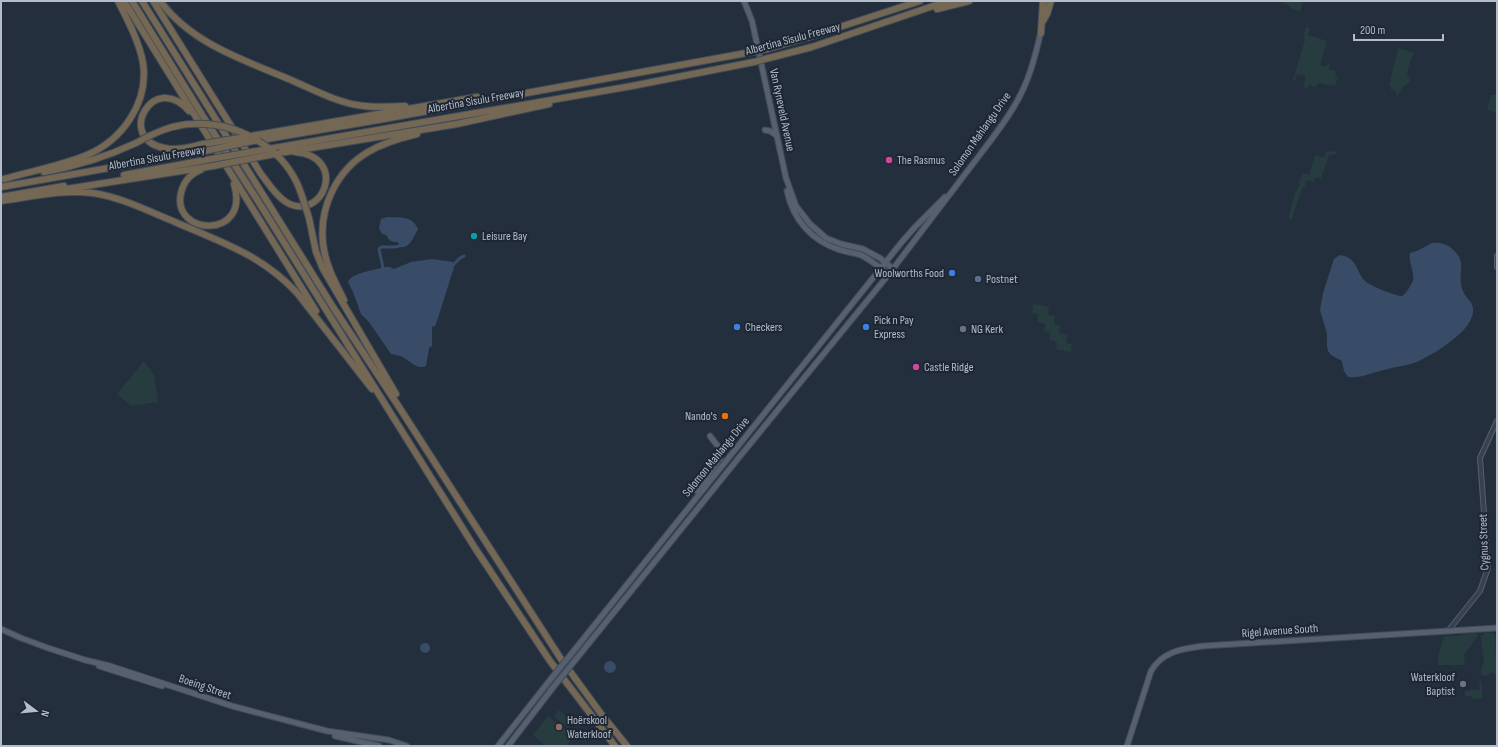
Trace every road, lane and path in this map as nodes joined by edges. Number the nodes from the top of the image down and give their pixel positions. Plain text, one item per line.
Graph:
1 (118, 1) edge
2 (124, 1) edge
3 (132, 1) edge
4 (142, 1) edge
5 (153, 1) edge
6 (160, 1) edge
7 (744, 1) edge
8 (909, 1) edge
9 (920, 1) edge
10 (948, 1) edge
11 (968, 1) edge
12 (1044, 1) edge
13 (1047, 1) edge
14 (1051, 1) edge
15 (865, 19) junction
16 (1043, 21) junction
17 (867, 29) junction
18 (1041, 33) junction
19 (632, 74) junction
20 (632, 86) junction
21 (451, 101) junction
22 (457, 124) junction
23 (765, 130) dead end
24 (777, 136) junction
25 (259, 137) junction
26 (209, 140) junction
27 (204, 148) junction
28 (283, 152) junction
29 (212, 164) junction
30 (225, 165) junction
31 (786, 178) junction
32 (3, 179) edge
33 (956, 186) junction
34 (1, 187) edge
35 (1, 197) edge
36 (1, 201) edge
37 (1497, 256) edge
38 (886, 262) junction
39 (1497, 267) edge
40 (881, 268) junction
41 (891, 272) junction
42 (354, 322) junction
43 (337, 343) junction
44 (395, 419) junction
45 (1497, 421) edge
46 (710, 436) dead end
47 (439, 470) junction
48 (668, 532) junction
49 (1497, 628) edge
50 (1, 630) edge
51 (1448, 631) junction
52 (499, 745) edge
53 (379, 746) edge
54 (407, 746) edge
55 (508, 746) edge
56 (615, 746) edge
57 (627, 746) edge
58 (1127, 746) edge

1 - 32 highway
2 - 26 highway
3 - 44 highway
4 - 47 highway
5 - 28 highway
6 - 21 highway
7 - 24 main road, Van Ryneveld Avenue
8 - 15 highway
9 - 15 highway, Albertina Sisulu Freeway
10 - 17 highway, Albertina Sisulu Freeway
11 - 17 highway
12 - 18 highway
13 - 16 main road, Solomon Mahlangu Drive
14 - 16 highway
15 - 19 highway, Albertina Sisulu Freeway, bridge
16 - 18 main road, Solomon Mahlangu Drive
17 - 20 highway, Albertina Sisulu Freeway, bridge
18 - 33 main road, Solomon Mahlangu Drive
19 - 21 highway
19 - 25 highway, Albertina Sisulu Freeway
20 - 22 highway
20 - 29 highway, Albertina Sisulu Freeway, bridge
21 - 25 highway
22 - 28 highway
22 - 42 highway
23 - 24 main road
24 - 31 main road, Van Ryneveld Avenue
25 - 27 highway, Albertina Sisulu Freeway, bridge
26 - 27 highway
26 - 30 highway
27 - 34 highway, Albertina Sisulu Freeway
28 - 29 highway, bridge
29 - 30 highway
29 - 35 highway, Albertina Sisulu Freeway
29 - 36 highway
30 - 43 highway
31 - 38 main road, Van Ryneveld Avenue
31 - 40 main road, Van Ryneveld Avenue
32 - 42 highway, bridge
33 - 38 main road, Solomon Mahlangu Drive
33 - 41 main road, Solomon Mahlangu Drive
36 - 43 highway
37 - 39 street
38 - 40 main road, Solomon Mahlangu Drive
38 - 41 main road, Van Ryneveld Avenue
40 - 41 main road, Van Ryneveld Avenue
40 - 48 main road, Solomon Mahlangu Drive
41 - 55 main road, Solomon Mahlangu Drive, bridge
42 - 47 highway
43 - 44 highway
44 - 56 highway
45 - 51 street, Cygnus Street
46 - 48 main road
47 - 57 highway
48 - 52 main road, Solomon Mahlangu Drive, bridge
49 - 51 main road, Rigel Avenue South
50 - 53 main road, Boeing Street
50 - 54 main road, Boeing Street
51 - 58 main road, Rigel Avenue South

